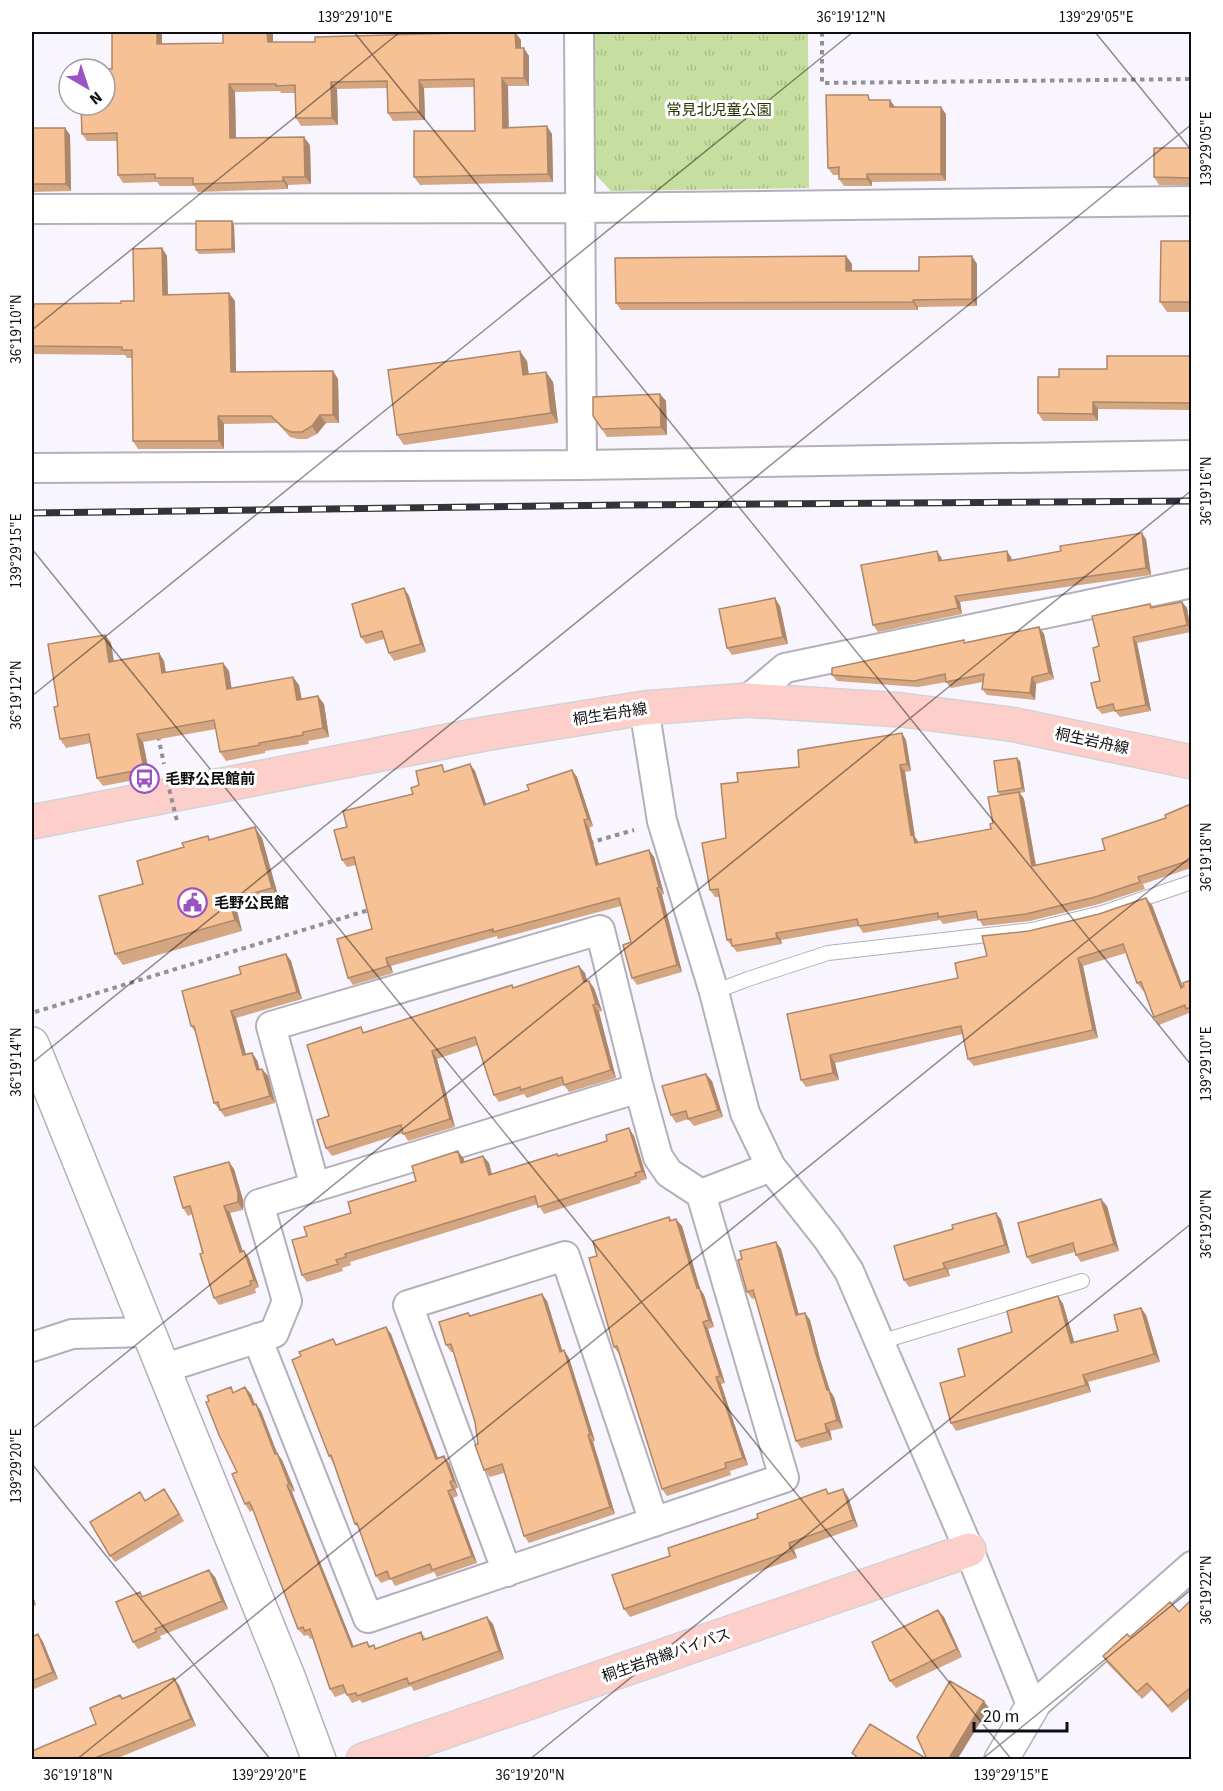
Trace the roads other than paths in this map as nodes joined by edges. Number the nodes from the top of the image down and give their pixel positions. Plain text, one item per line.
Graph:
1 (579, 32) edge
2 (1191, 201) edge
3 (580, 208) junction
4 (32, 209) edge
5 (1191, 455) edge
6 (582, 465) junction
7 (32, 468) edge
8 (1191, 583) edge
9 (747, 700) junction
10 (644, 708) junction
11 (1191, 762) edge
12 (32, 822) edge
13 (1191, 882) edge
14 (714, 992) junction
15 (32, 1044) edge
16 (639, 1088) junction
17 (771, 1167) junction
18 (315, 1187) junction
19 (701, 1194) junction
20 (1082, 1281) dead end
21 (147, 1332) junction
22 (257, 1338) junction
23 (880, 1342) junction
24 (32, 1347) edge
25 (162, 1369) junction
26 (654, 1522) junction
27 (969, 1550) junction
28 (1191, 1566) edge
29 (507, 1572) junction
30 (1032, 1707) junction
31 (319, 1760) edge
32 (363, 1760) edge
33 (1001, 1760) edge

1 - 3 street
2 - 3 street
3 - 4 street
3 - 6 street
5 - 6 street
6 - 7 street
8 - 9 street
9 - 10 main road, 桐生岩舟線
9 - 11 main road, 桐生岩舟線
10 - 12 main road, 桐生岩舟線
10 - 14 street
13 - 14 lane
14 - 17 street
15 - 21 street
16 - 18 street
16 - 18 street
16 - 19 street
17 - 19 street
17 - 23 street
18 - 22 street
19 - 26 street
20 - 23 lane
21 - 24 street
21 - 25 street
22 - 25 street
22 - 29 street
23 - 27 street
25 - 31 street
26 - 29 street
26 - 29 street
27 - 30 street
27 - 32 main road, 桐生岩舟線バイパス
28 - 30 street
30 - 33 street

